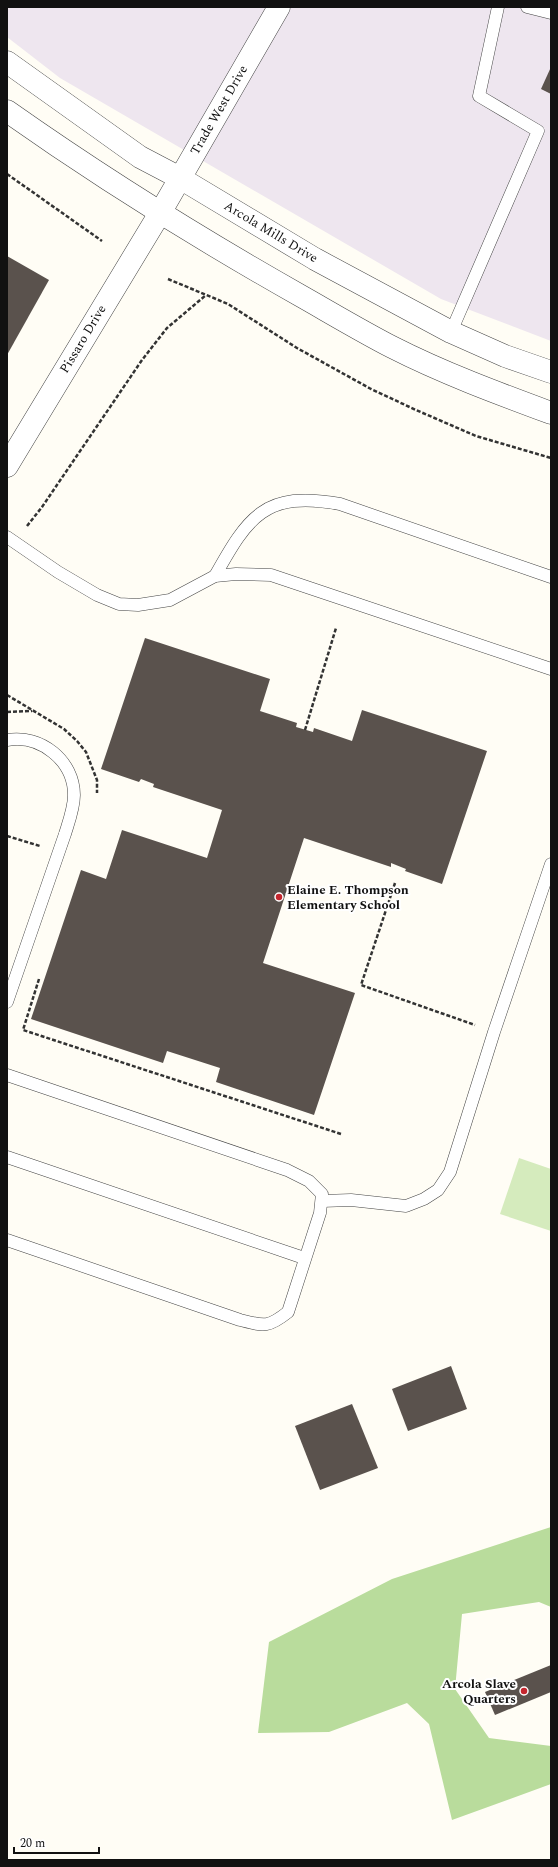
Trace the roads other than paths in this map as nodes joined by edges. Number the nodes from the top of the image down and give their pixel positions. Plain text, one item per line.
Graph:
1 (279, 7) edge
2 (498, 7) edge
3 (527, 7) edge
4 (551, 13) edge
5 (7, 62) edge
6 (7, 111) edge
7 (180, 178) junction
8 (160, 213) junction
9 (451, 332) junction
10 (551, 372) edge
11 (551, 413) edge
12 (7, 466) edge
13 (10, 539) edge
14 (215, 576) junction
15 (551, 577) edge
16 (551, 669) edge
17 (7, 740) edge
18 (551, 864) edge
19 (7, 1002) edge
20 (7, 1075) edge
21 (7, 1157) edge
22 (322, 1201) junction
23 (7, 1240) edge
24 (304, 1258) junction

1 - 7 street, Trade West Drive
2 - 9 lane
3 - 4 lane
5 - 7 street, Arcola Mills Drive
6 - 8 street
7 - 8 street, Trade West Drive
7 - 9 street, Arcola Mills Drive
8 - 11 street
8 - 12 street, Pissaro Drive
9 - 10 street, Arcola Mills Drive
13 - 14 lane
14 - 15 lane
14 - 16 lane
17 - 19 lane
18 - 22 lane
20 - 22 lane
21 - 24 lane
22 - 24 lane
23 - 24 lane

